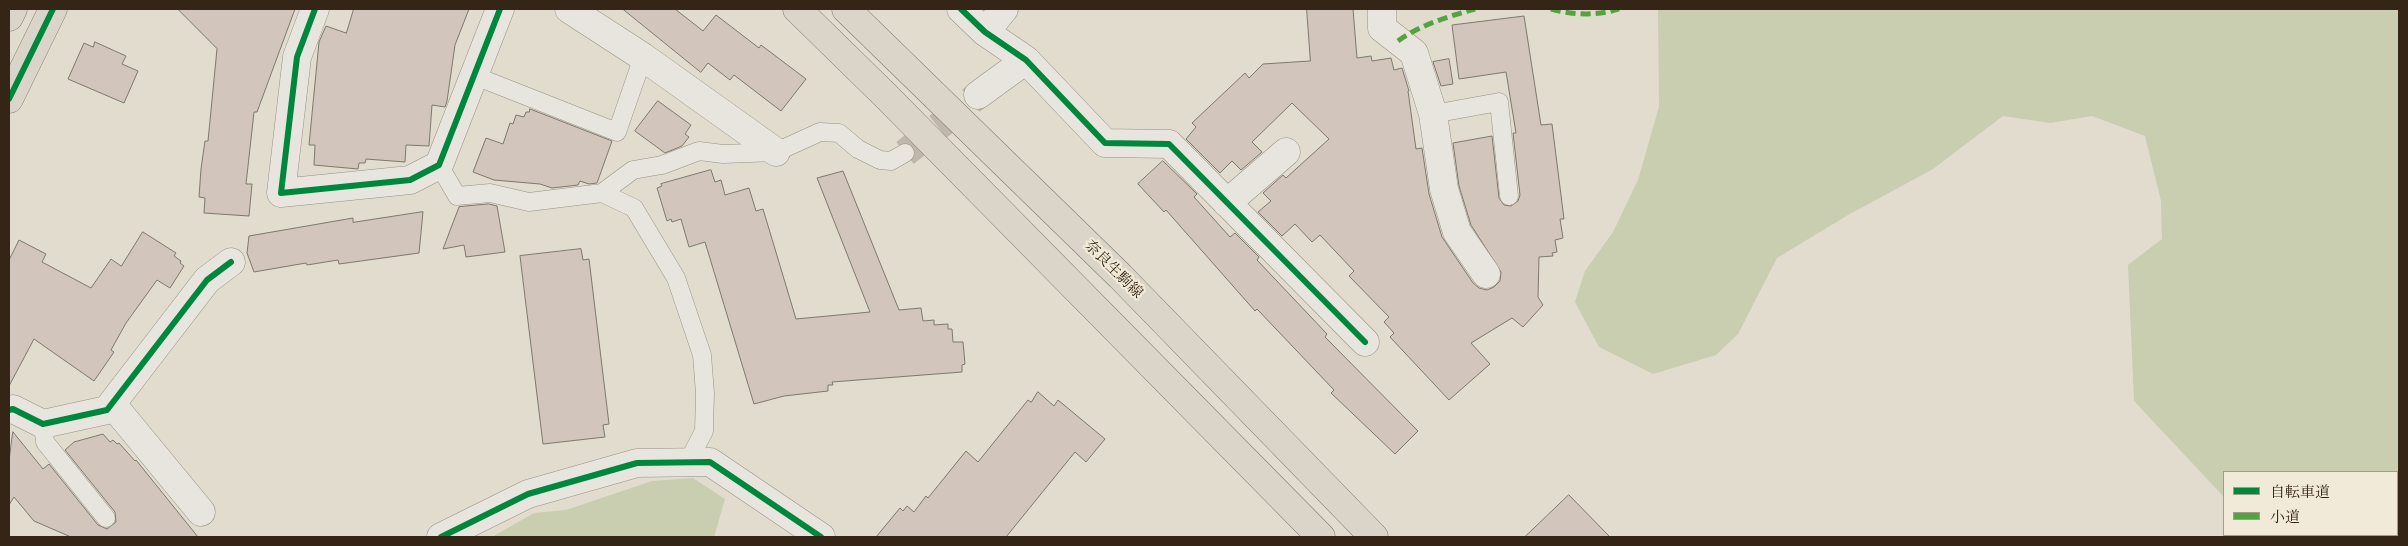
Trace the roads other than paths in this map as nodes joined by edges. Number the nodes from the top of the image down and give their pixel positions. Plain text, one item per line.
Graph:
1 (13, 9) edge
2 (53, 9) edge
3 (315, 9) edge
4 (500, 9) edge
5 (569, 9) edge
6 (797, 9) edge
7 (846, 9) edge
8 (961, 9) edge
9 (1004, 9) edge
10 (1382, 9) edge
11 (9, 17) edge
12 (985, 32) junction
13 (643, 57) junction
14 (1026, 60) junction
15 (475, 76) junction
16 (978, 95) tunnel mouth
17 (9, 99) edge
18 (1434, 114) junction
19 (776, 152) junction
20 (1286, 152) dead end
21 (905, 153) tunnel mouth
22 (439, 165) junction
23 (602, 194) junction
24 (1509, 196) dead end
25 (1227, 203) junction
26 (232, 262) dead end
27 (1486, 274) dead end
28 (1365, 342) dead end
29 (112, 404) junction
30 (9, 410) edge
31 (43, 424) junction
32 (688, 462) junction
33 (201, 512) dead end
34 (106, 518) dead end
35 (441, 537) edge
36 (821, 537) edge
37 (1321, 537) edge
38 (1374, 537) edge

1 - 11 main road
2 - 17 main road
3 - 22 street
4 - 15 street
5 - 13 street
6 - 37 main road
7 - 38 main road, 奈良生駒線
8 - 12 street
9 - 12 street
10 - 18 street
12 - 14 street
13 - 15 lane
13 - 19 street
14 - 16 street
14 - 25 street
15 - 22 street
18 - 24 lane
18 - 27 street
19 - 21 lane
19 - 23 lane
20 - 25 street
22 - 23 lane
23 - 32 lane
25 - 28 street
26 - 29 street
29 - 31 street
29 - 33 street
30 - 31 street
31 - 34 lane
32 - 35 street
32 - 36 street

